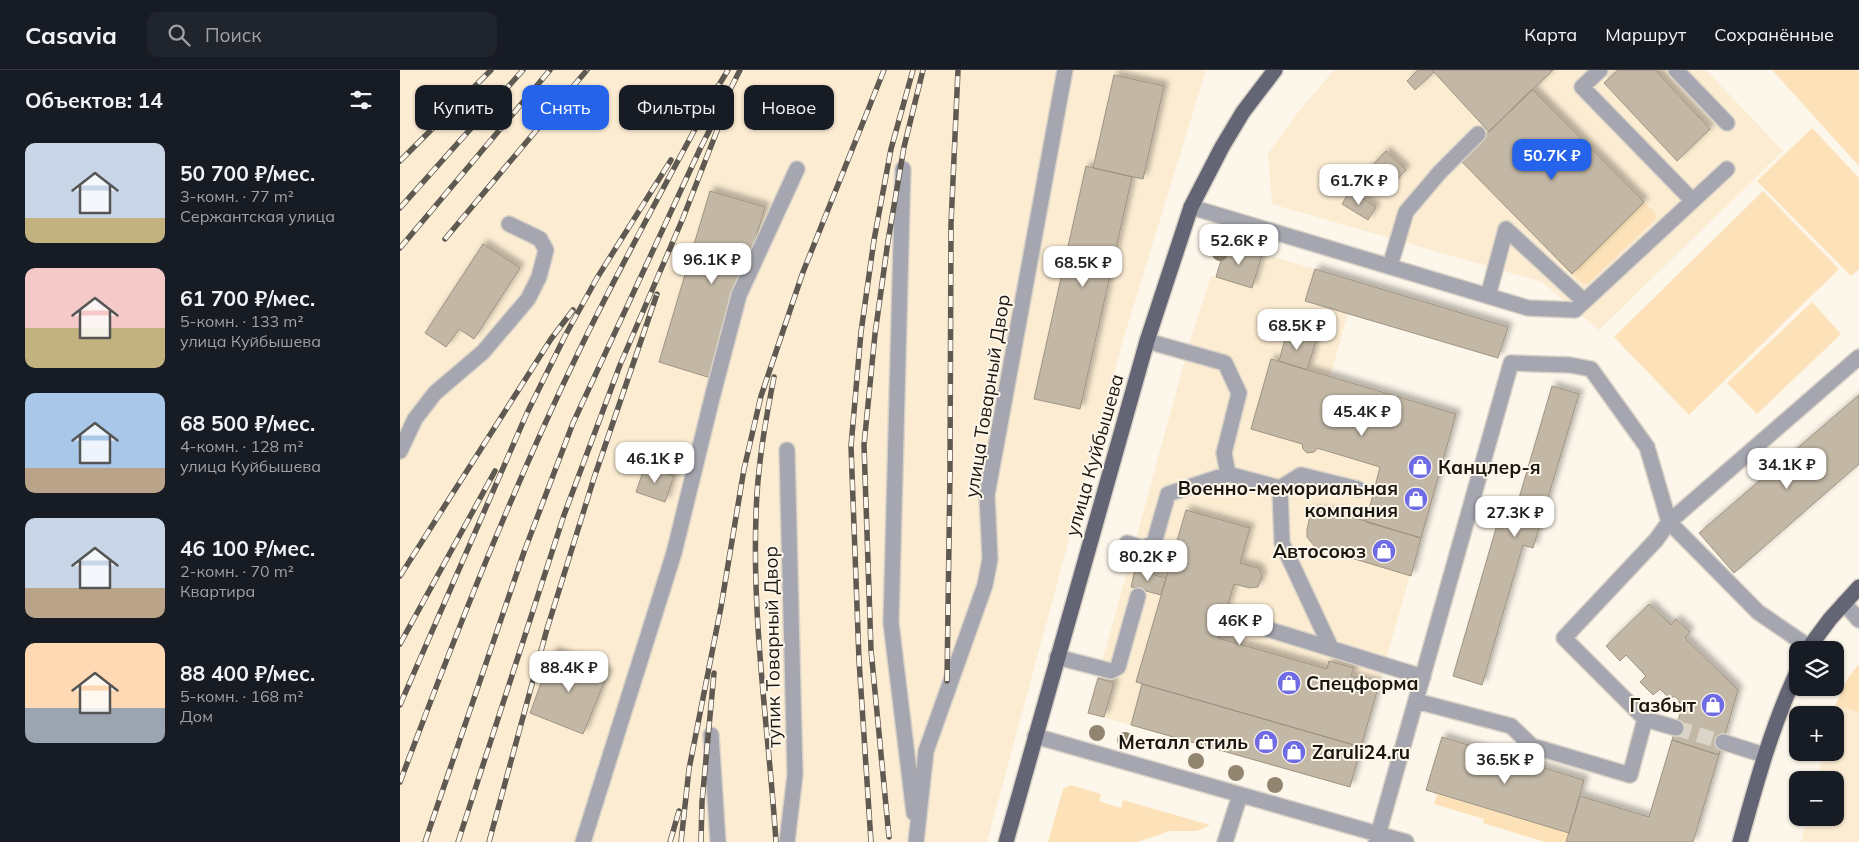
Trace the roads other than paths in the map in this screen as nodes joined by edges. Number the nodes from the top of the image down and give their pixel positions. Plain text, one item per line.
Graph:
1 (1065, 70) edge
2 (1275, 70) edge
3 (1600, 70) edge
4 (1676, 70) edge
5 (1727, 123) dead end
6 (1478, 134) dead end
7 (903, 168) dead end
8 (798, 169) dead end
9 (1726, 169) dead end
10 (1692, 200) junction
11 (1191, 207) junction
12 (509, 224) dead end
13 (1390, 266) junction
14 (1488, 296) junction
15 (1584, 301) junction
16 (1147, 342) junction
17 (1859, 357) edge
18 (787, 450) dead end
19 (400, 451) edge
20 (1228, 474) junction
21 (1280, 488) junction
22 (1358, 489) dead end
23 (1669, 522) junction
24 (1127, 543) dead end
25 (1859, 587) edge
26 (1138, 596) dead end
27 (1844, 603) junction
28 (1859, 620) edge
29 (1248, 623) dead end
30 (1798, 641) edge
31 (1814, 641) edge
32 (1331, 648) junction
33 (1057, 657) junction
34 (1423, 677) junction
35 (1789, 690) edge
36 (1416, 701) junction
37 (1645, 719) junction
38 (1676, 728) tunnel mouth
39 (711, 735) dead end
40 (1035, 736) junction
41 (1723, 742) tunnel mouth
42 (1764, 755) junction
43 (1240, 795) junction
44 (1378, 838) edge
45 (917, 840) edge
46 (583, 842) edge
47 (718, 842) edge
48 (787, 842) edge
49 (1006, 842) edge
50 (1225, 842) edge
51 (1406, 842) edge
52 (1740, 842) edge

1 - 45 street, улица Товарный Двор
2 - 11 main road, улица Куйбышева
3 - 10 street
4 - 5 street
6 - 13 street
7 - 45 street
8 - 46 street
9 - 10 street
10 - 15 street
11 - 13 street
11 - 16 main road, улица Куйбышева
12 - 19 street
13 - 14 street
14 - 15 street
14 - 15 street
16 - 20 street
16 - 33 main road, улица Куйбышева
17 - 23 street
18 - 48 street, тупик Товарный Двор
20 - 21 street
20 - 24 street
21 - 22 street
21 - 32 street
23 - 30 street
23 - 34 street
23 - 37 street
25 - 27 main road
26 - 33 street
27 - 28 street
27 - 31 main road
29 - 32 street
32 - 34 street
33 - 40 main road, улица Куйбышева
34 - 36 street
35 - 42 main road
36 - 37 street
36 - 44 street
37 - 38 street
39 - 47 street
40 - 43 street
40 - 49 main road, улица Куйбышева
41 - 42 street
42 - 52 main road
43 - 44 street
43 - 50 street
44 - 51 street

